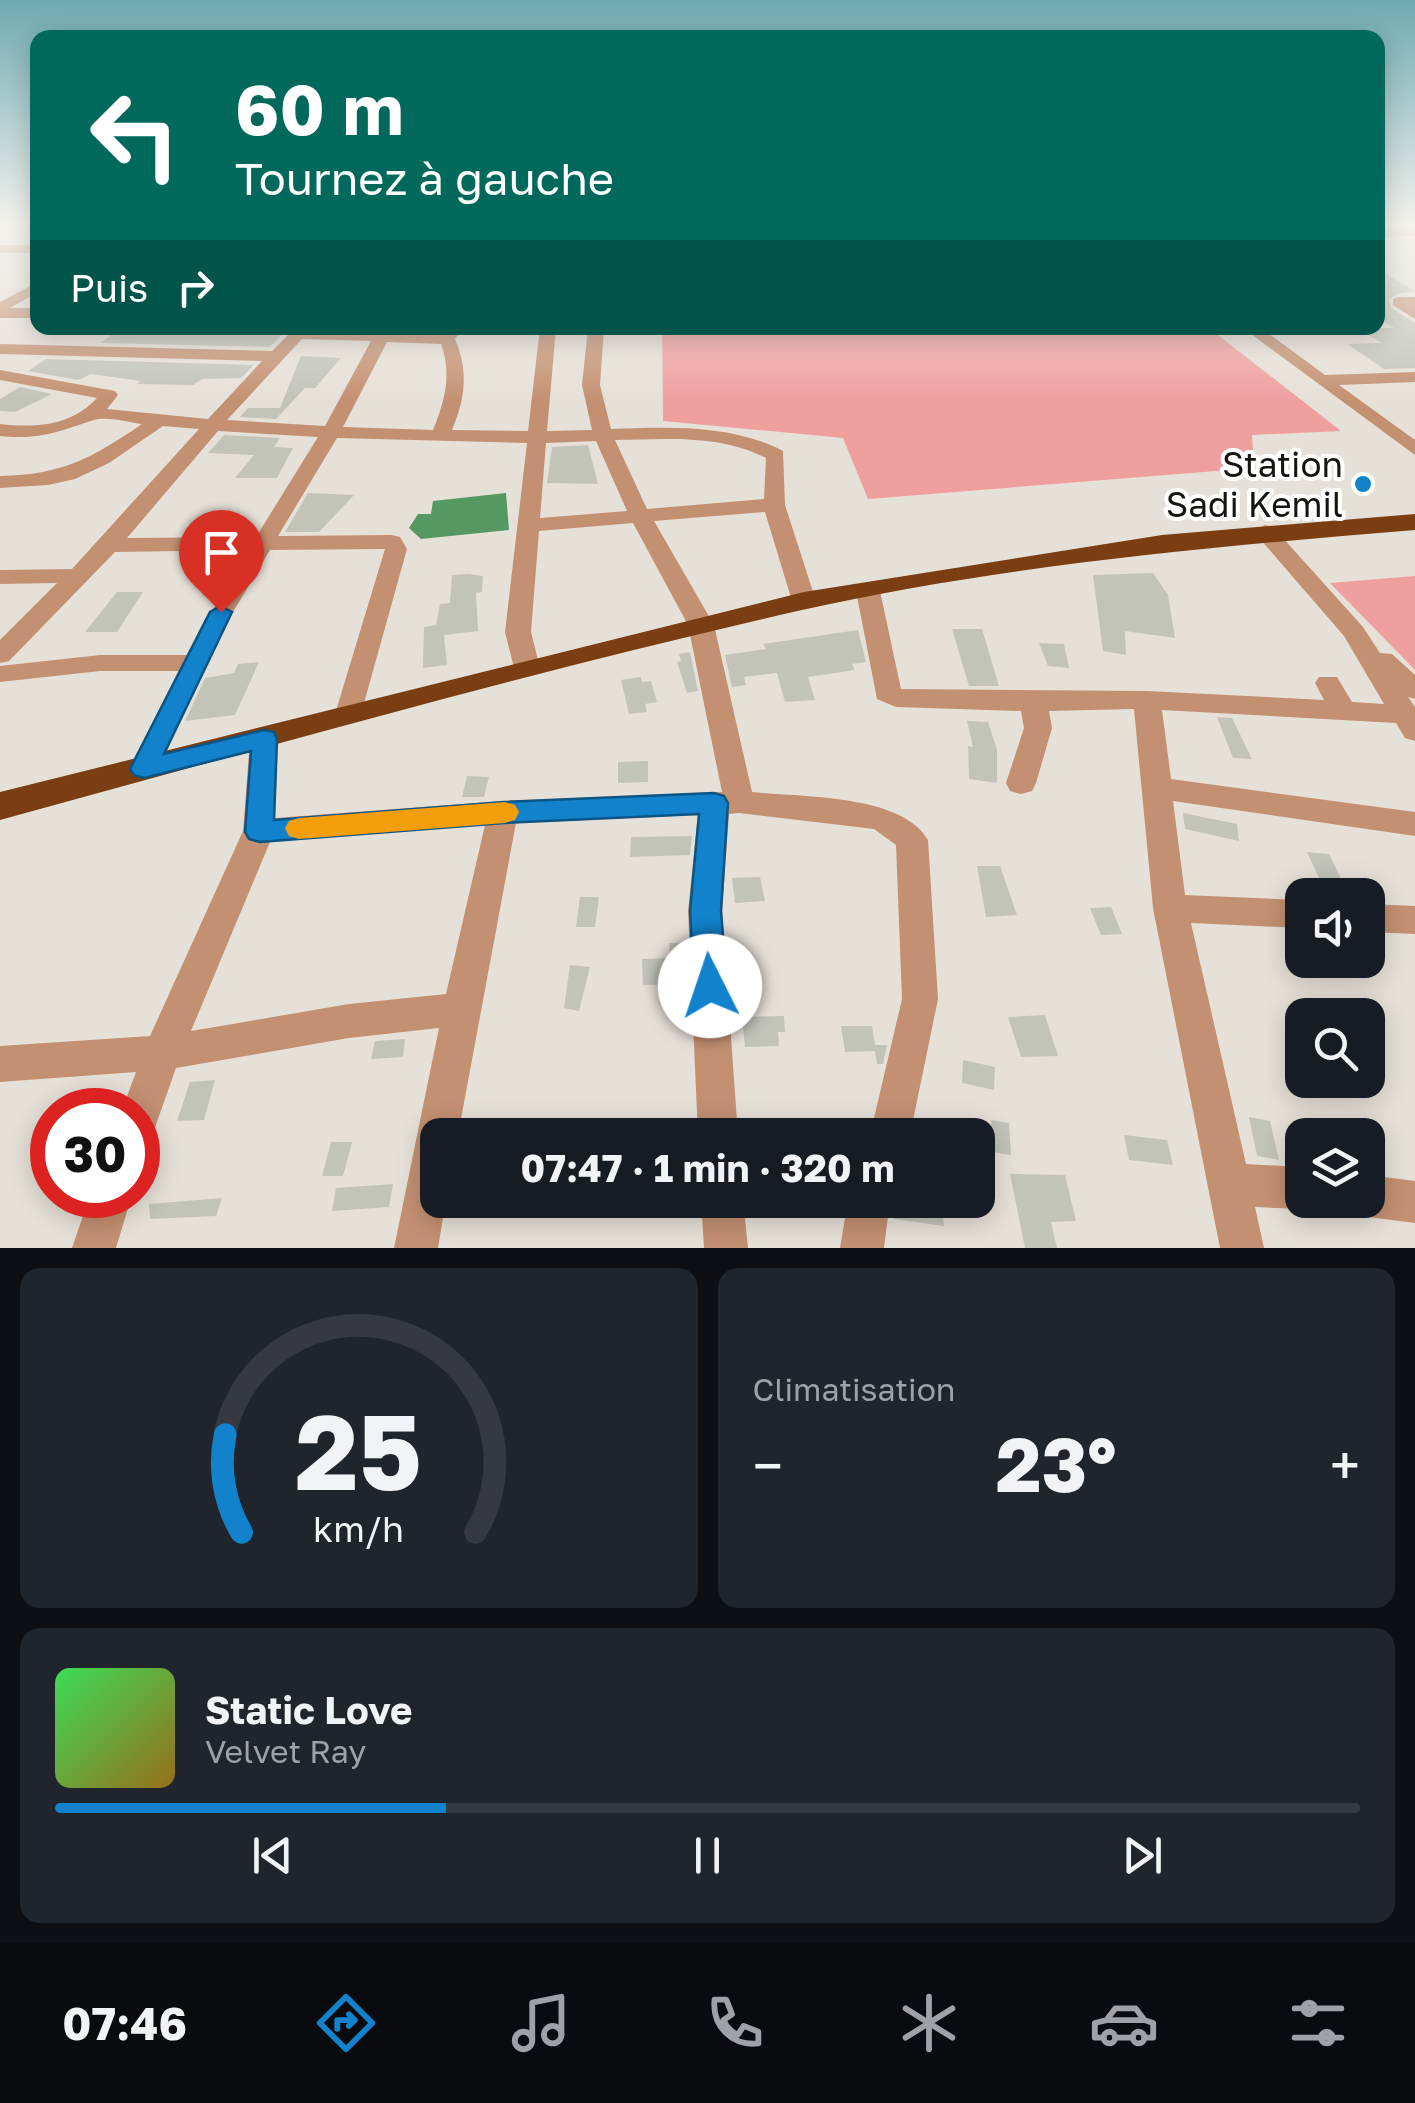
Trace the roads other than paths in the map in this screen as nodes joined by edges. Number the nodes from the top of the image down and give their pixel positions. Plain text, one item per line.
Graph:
1 (30, 291) edge
2 (1415, 301) edge
3 (0, 310) edge
4 (30, 312) edge
5 (1415, 314) edge
6 (34, 335) edge
7 (297, 335) edge
8 (347, 335) edge
9 (423, 335) edge
10 (451, 335) edge
11 (547, 335) edge
12 (595, 335) edge
13 (1261, 335) edge
14 (381, 338) junction
15 (8, 349) edge
16 (274, 356) junction
17 (0, 360) edge
18 (0, 375) edge
19 (1415, 377) edge
20 (1321, 380) junction
21 (89, 412) junction
22 (158, 421) junction
23 (215, 426) junction
24 (331, 432) junction
25 (440, 434) junction
26 (5, 435) edge
27 (603, 436) junction
28 (540, 437) junction
29 (1415, 450) edge
30 (0, 482) edge
31 (774, 504) junction
32 (641, 518) junction
33 (1415, 522) edge
34 (530, 525) junction
35 (1265, 532) junction
36 (264, 541) junction
37 (108, 545) junction
38 (78, 576) junction
39 (0, 577) edge
40 (868, 591) junction
41 (804, 602) junction
42 (701, 625) junction
43 (0, 654) edge
44 (197, 663) junction
45 (528, 668) junction
46 (0, 674) edge
47 (1328, 683) dead end
48 (1147, 700) junction
49 (1034, 702) junction
50 (1344, 711) junction
51 (1412, 712) edge
52 (349, 714) junction
53 (264, 739) junction
54 (144, 769) junction
55 (1022, 783) dead end
56 (1156, 788) junction
57 (726, 802) junction
58 (0, 806) edge
59 (504, 812) junction
60 (1415, 824) edge
61 (260, 832) junction
62 (1170, 908) junction
63 (1285, 913) edge
64 (1385, 919) edge
65 (1415, 920) edge
66 (460, 1009) junction
67 (162, 1054) junction
68 (0, 1064) edge
69 (150, 1088) edge
70 (717, 1118) edge
71 (894, 1118) edge
72 (1228, 1184) junction
73 (1285, 1187) edge
74 (1385, 1198) edge
75 (1415, 1202) edge
76 (104, 1218) edge
77 (724, 1218) edge
78 (866, 1218) edge
79 (94, 1248) edge
80 (416, 1248) edge
81 (726, 1248) edge
82 (862, 1248) edge
83 (1242, 1248) edge

1 - 3 street
2 - 5 street
3 - 4 street
6 - 15 street
7 - 16 street
8 - 14 street
9 - 14 street
10 - 25 street
11 - 28 street
12 - 27 street
13 - 20 street
14 - 24 street
15 - 16 street
15 - 17 street
16 - 23 street
18 - 21 street
19 - 20 street
20 - 29 street
21 - 22 street
21 - 26 street
22 - 23 street
22 - 30 street
23 - 24 street
23 - 37 street
24 - 25 street
24 - 36 street
25 - 28 street
27 - 28 street
27 - 31 street
27 - 32 street
28 - 34 street
31 - 32 street
31 - 41 street
32 - 34 street
32 - 42 street
33 - 35 highway
34 - 45 street
35 - 40 highway
35 - 51 street
36 - 37 street
36 - 44 street
36 - 52 street
37 - 38 street
38 - 39 street
38 - 43 street
40 - 41 highway
40 - 49 street
41 - 42 highway
42 - 45 highway
42 - 57 street
44 - 46 street
44 - 54 street
45 - 52 highway
47 - 50 street
48 - 49 street
48 - 50 street
48 - 56 street
49 - 55 street
50 - 51 street
52 - 53 highway
53 - 54 highway
53 - 61 street
54 - 58 highway
56 - 60 street
56 - 62 street
57 - 59 street
57 - 70 street
57 - 71 street
59 - 61 street
59 - 66 street
61 - 67 street
62 - 63 street
62 - 72 street
64 - 65 street
66 - 67 street
66 - 80 street
67 - 68 street
67 - 69 street
72 - 73 street
72 - 83 street
74 - 75 street
76 - 79 street
77 - 81 street
78 - 82 street

